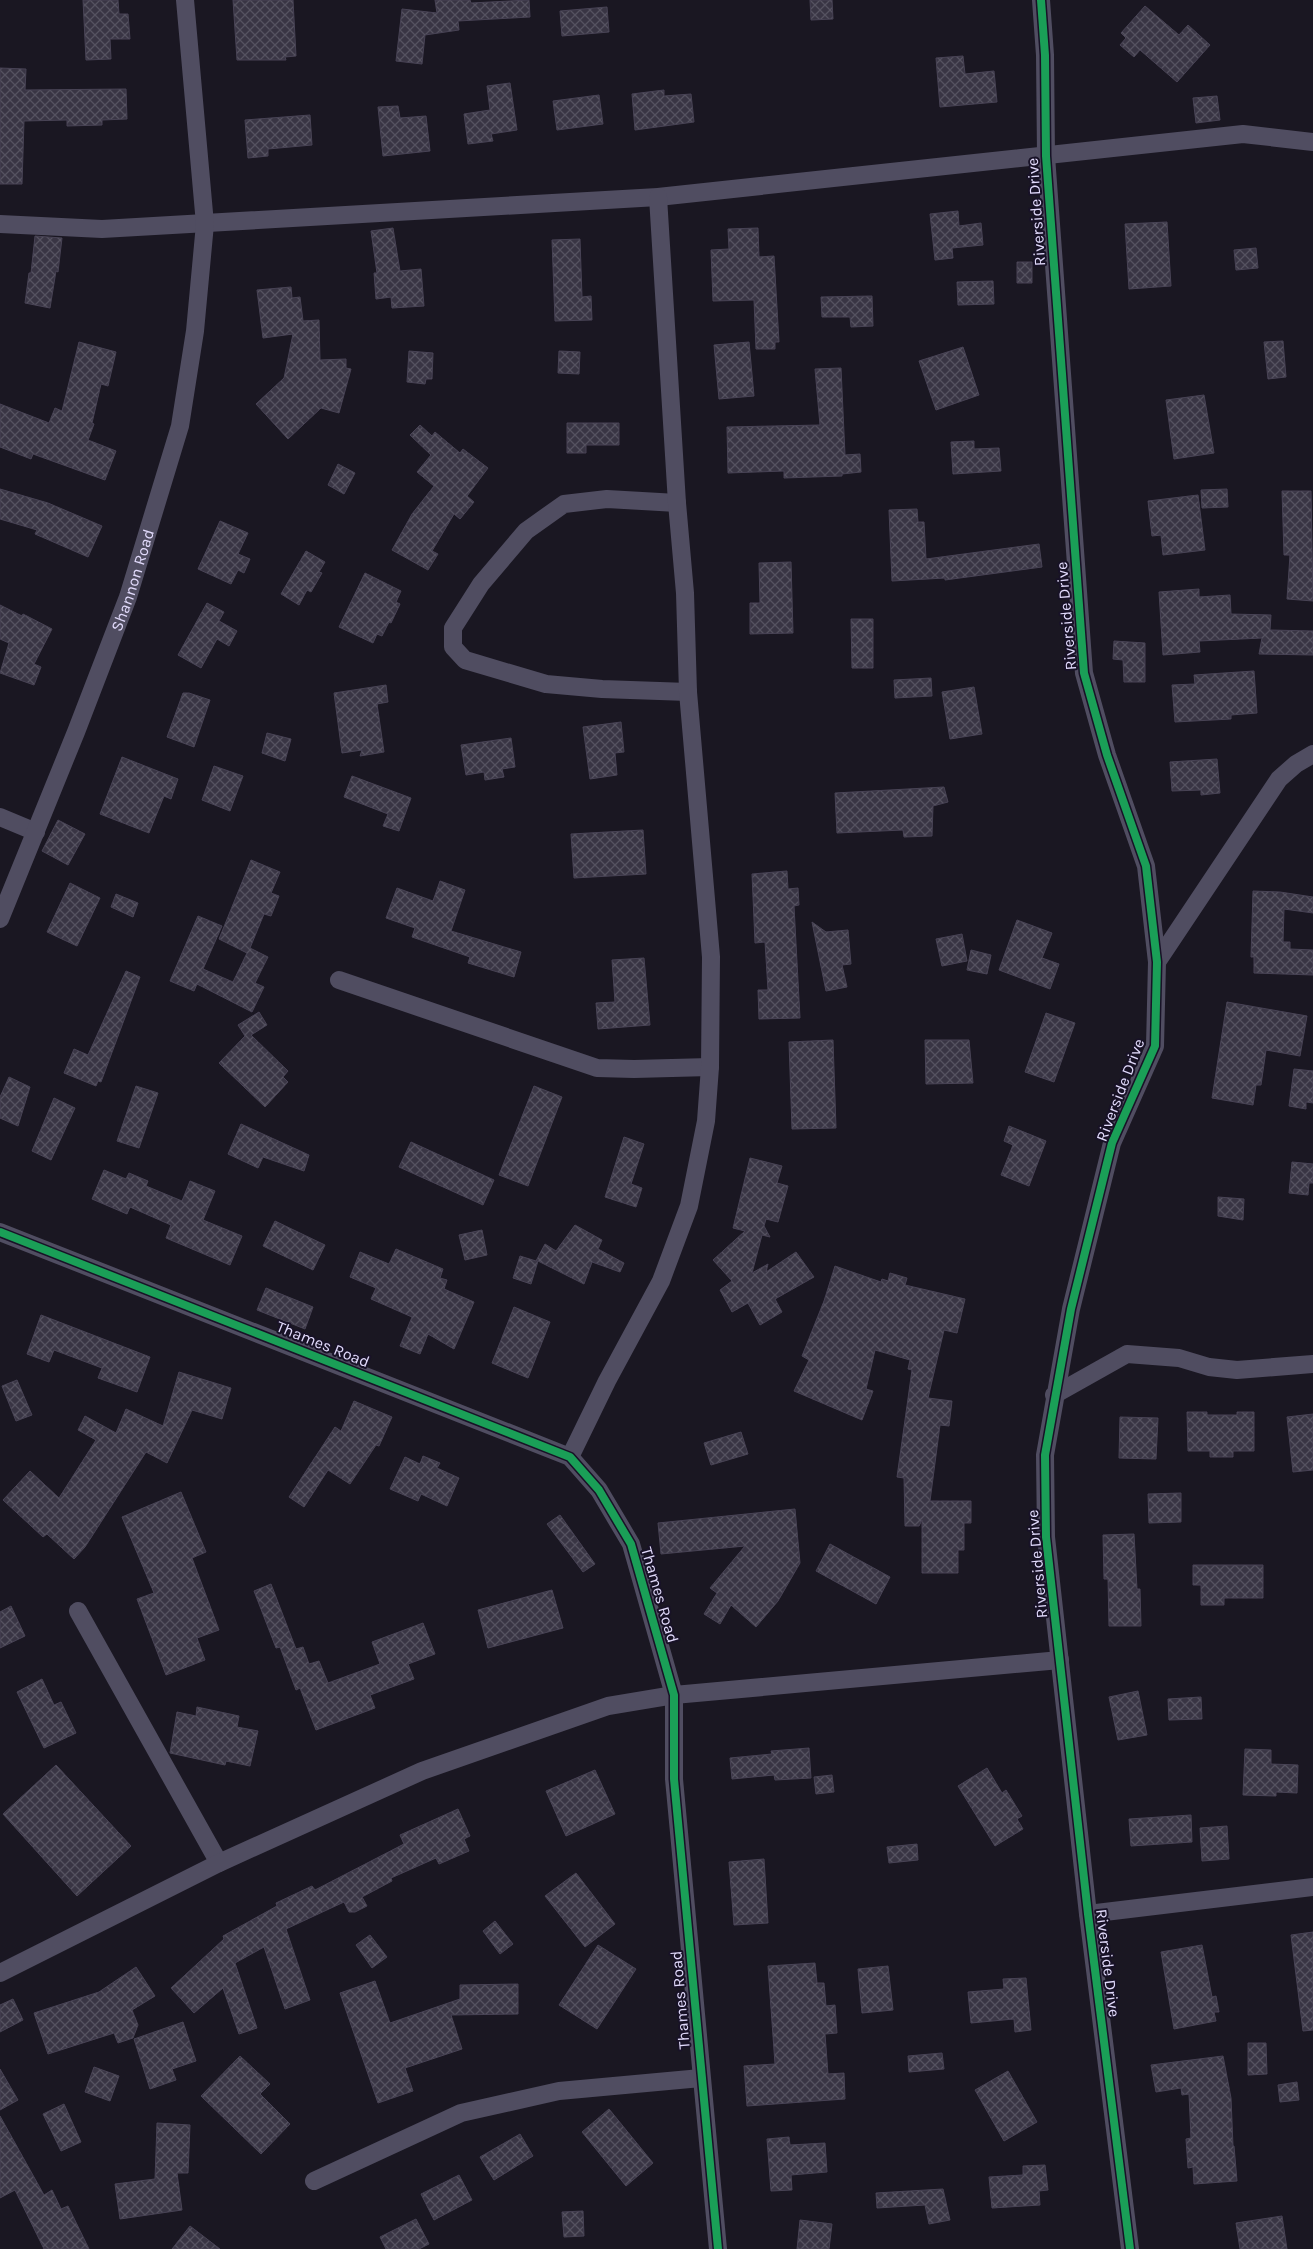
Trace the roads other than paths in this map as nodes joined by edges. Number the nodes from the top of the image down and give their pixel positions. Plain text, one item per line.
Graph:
1 (185, 0) edge
2 (1042, 0) edge
3 (1313, 142) edge
4 (1046, 156) junction
5 (658, 197) junction
6 (0, 224) edge
7 (205, 224) junction
8 (677, 504) junction
9 (688, 692) junction
10 (1313, 754) edge
11 (0, 817) edge
12 (36, 832) junction
13 (0, 920) edge
14 (1157, 962) junction
15 (339, 980) dead end
16 (710, 1066) junction
17 (0, 1232) edge
18 (1313, 1364) edge
19 (1054, 1395) junction
20 (570, 1457) junction
21 (78, 1610) dead end
22 (1060, 1660) junction
23 (674, 1695) junction
24 (219, 1864) junction
25 (1313, 1887) edge
26 (1088, 1914) junction
27 (0, 1973) edge
28 (701, 2078) junction
29 (314, 2181) dead end
30 (718, 2249) edge
31 (1130, 2249) edge

1 - 7 street, Shannon Road
2 - 4 street, Riverside Drive
3 - 4 street
4 - 5 street
4 - 14 street, Riverside Drive
5 - 7 street
5 - 8 street
6 - 7 street
7 - 12 street, Shannon Road
8 - 9 street
8 - 9 street
9 - 16 street
10 - 14 street
11 - 12 street
12 - 13 street, Shannon Road
14 - 19 street, Riverside Drive
15 - 16 street
16 - 20 street
17 - 20 street, Thames Road
18 - 19 street
19 - 22 street, Riverside Drive
20 - 23 street, Thames Road
21 - 24 street
22 - 23 street
22 - 26 street, Riverside Drive
23 - 24 street
23 - 28 street, Thames Road
24 - 27 street
25 - 26 street
26 - 31 street, Riverside Drive
28 - 29 street
28 - 30 street, Thames Road

